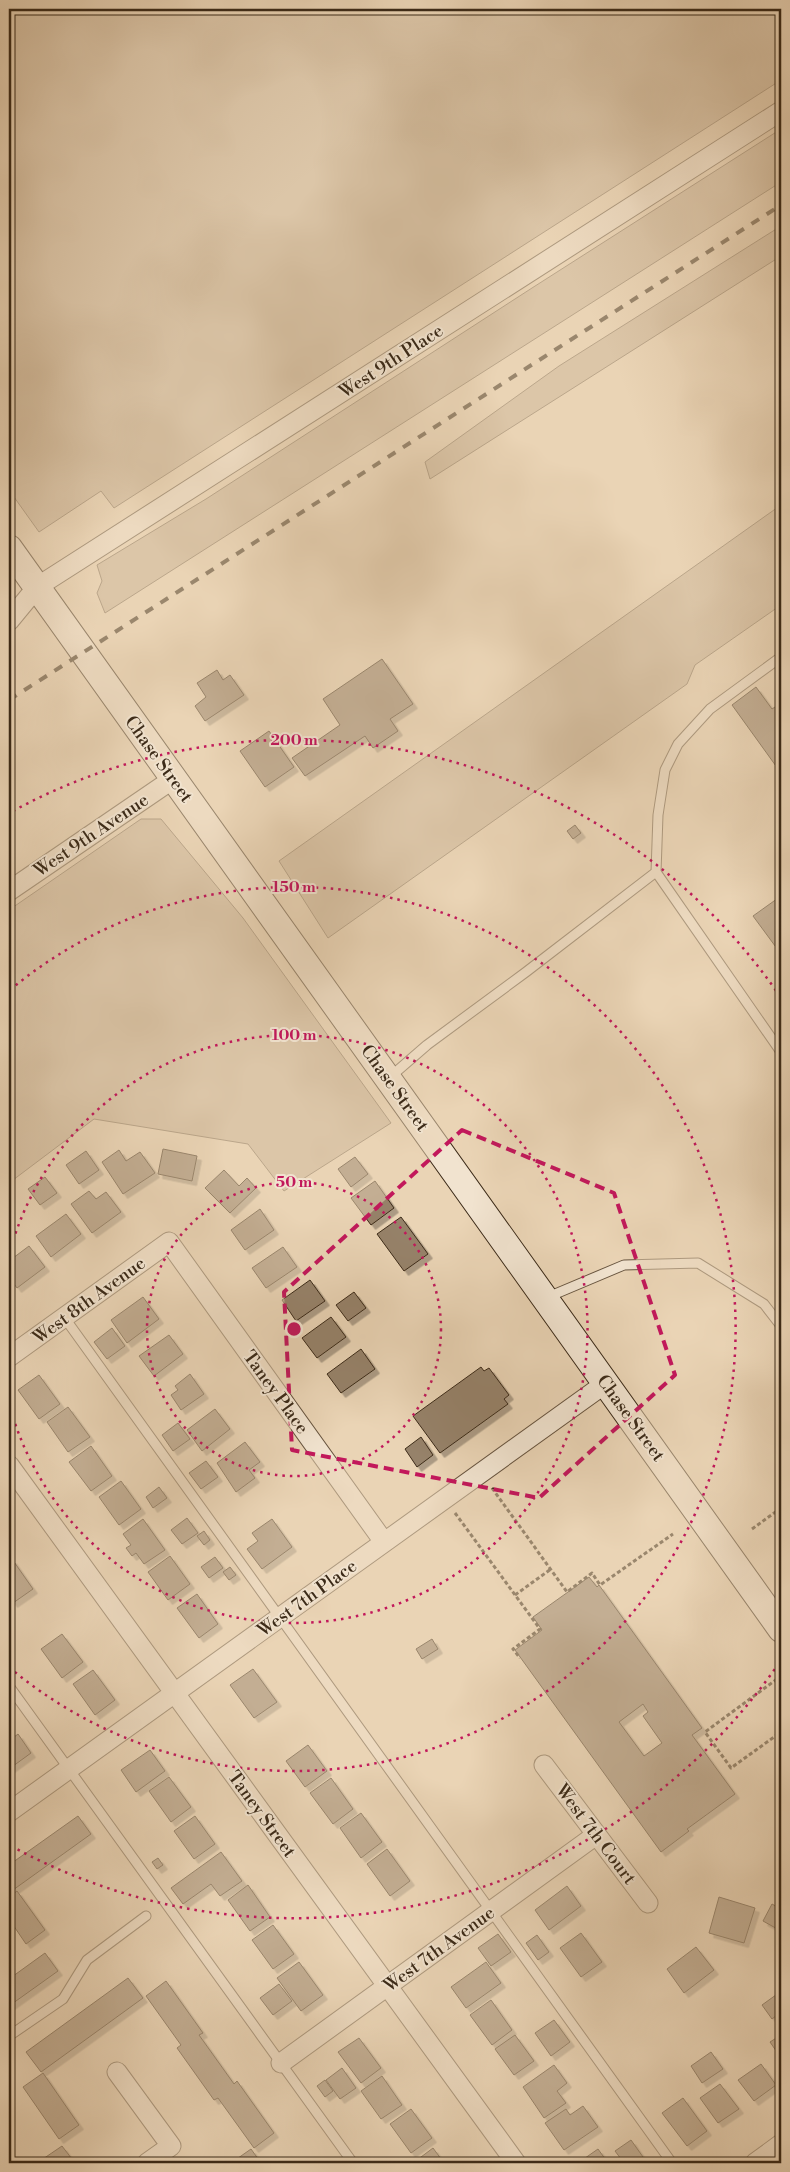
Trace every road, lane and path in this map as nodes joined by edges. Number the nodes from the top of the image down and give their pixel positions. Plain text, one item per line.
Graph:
1 (781, 111) edge
2 (9, 548) edge
3 (37, 587) junction
4 (9, 621) edge
5 (781, 657) edge
6 (173, 779) junction
7 (656, 872) junction
8 (9, 891) edge
9 (781, 1052) edge
10 (388, 1078) junction
11 (169, 1242) joint
12 (546, 1298) junction
13 (64, 1317) junction
14 (781, 1326) edge
15 (9, 1357) edge
16 (606, 1383) junction
17 (9, 1465) edge
18 (481, 1472) junction
19 (445, 1498) junction
20 (781, 1508) edge
21 (752, 1529) dead end
22 (673, 1534) dead end
23 (384, 1542) junction
24 (551, 1569) junction
25 (515, 1595) junction
26 (280, 1618) junction
27 (781, 1629) edge
28 (520, 1658) dead end
29 (778, 1680) dead end
30 (9, 1686) edge
31 (175, 1694) junction
32 (781, 1732) edge
33 (544, 1765) dead end
34 (69, 1769) junction
35 (9, 1812) edge
36 (596, 1835) junction
37 (648, 1903) dead end
38 (491, 1912) junction
39 (146, 1916) dead end
40 (388, 1986) junction
41 (9, 2036) edge
42 (281, 2063) junction
43 (117, 2072) dead end
44 (781, 2144) edge
45 (147, 2163) edge
46 (354, 2163) edge
47 (516, 2163) edge
48 (672, 2163) edge
49 (755, 2163) edge

1 - 3 street, West 9th Place
2 - 3 street, Chase Street
3 - 4 street, West 9th Place
3 - 6 street, Chase Street
5 - 7 lane
6 - 8 street, West 9th Avenue
6 - 10 street, Chase Street
7 - 9 lane
7 - 10 lane
10 - 12 street, Chase Street
11 - 13 street, West 8th Avenue
11 - 23 street, Taney Place
12 - 14 lane
12 - 16 street, Chase Street
13 - 15 street, West 8th Avenue
13 - 26 lane
16 - 18 street, West 7th Place
16 - 27 street, Chase Street
17 - 31 street, Taney Street
18 - 19 street, West 7th Place
18 - 24 path
19 - 23 street, West 7th Place
19 - 25 path
20 - 21 path
22 - 24 path
23 - 26 street, West 7th Place
24 - 25 path
25 - 28 path
26 - 31 street, West 7th Place
26 - 38 lane
29 - 32 path
30 - 34 lane
31 - 34 street, West 7th Place
31 - 40 street, Taney Street
33 - 36 street, West 7th Court
34 - 35 street, West 7th Place
34 - 42 lane
36 - 37 street, West 7th Court
36 - 38 street, West 7th Avenue
38 - 40 street, West 7th Avenue
38 - 48 lane
39 - 41 lane
40 - 42 street, West 7th Avenue
40 - 47 street, Taney Street
42 - 46 lane
43 - 45 street
44 - 49 street

